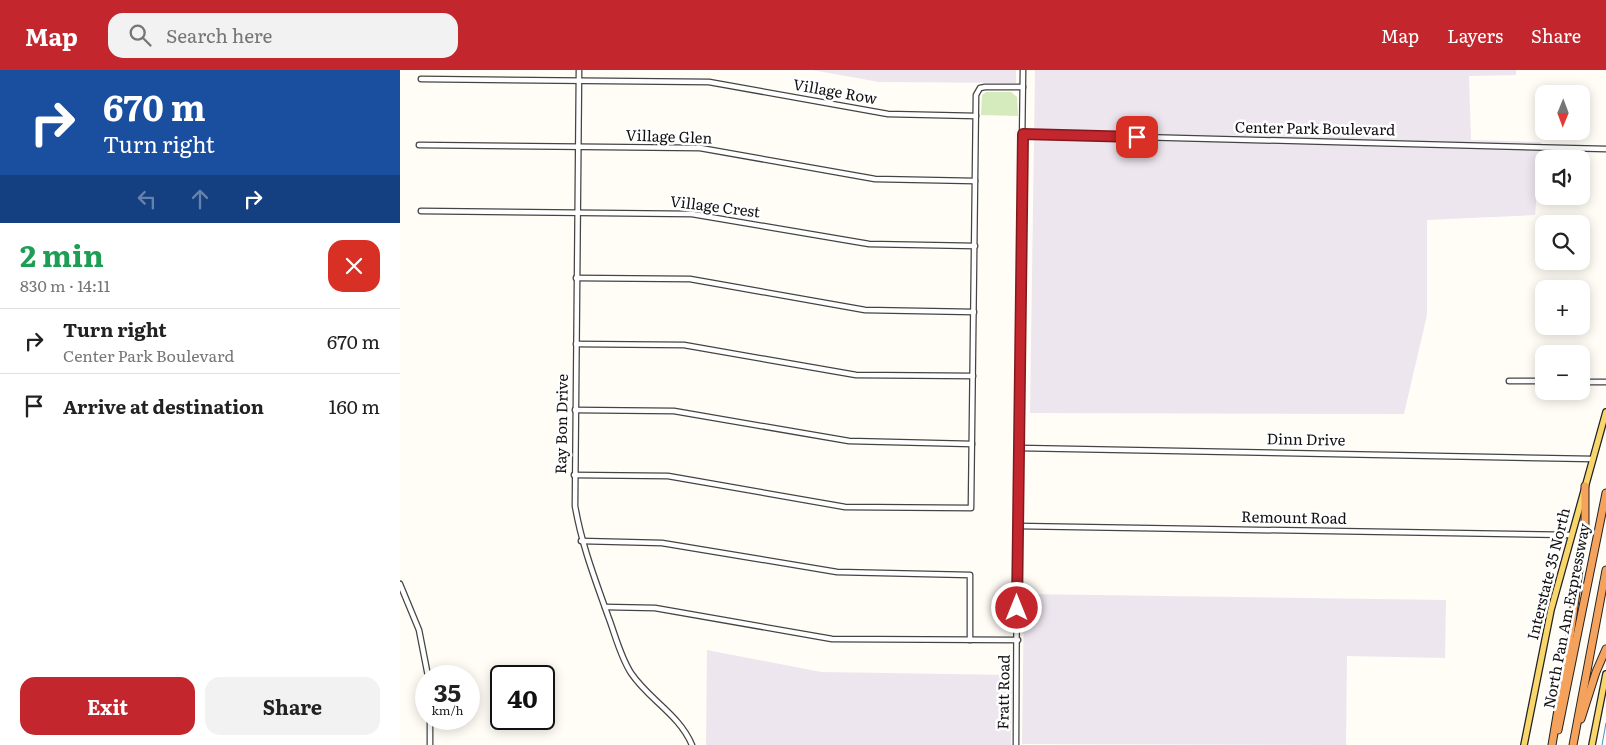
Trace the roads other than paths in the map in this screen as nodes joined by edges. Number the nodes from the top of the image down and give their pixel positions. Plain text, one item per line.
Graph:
1 (579, 70) edge
2 (1023, 70) edge
3 (421, 79) dead end
4 (579, 80) junction
5 (1023, 87) junction
6 (976, 116) junction
7 (1023, 134) junction
8 (419, 145) dead end
9 (578, 147) junction
10 (1606, 149) edge
11 (976, 181) junction
12 (421, 210) dead end
13 (578, 212) junction
14 (974, 246) junction
15 (576, 278) junction
16 (974, 312) junction
17 (576, 344) junction
18 (973, 376) junction
19 (1509, 381) dead end
20 (1535, 382) edge
21 (1590, 382) edge
22 (1606, 382) edge
23 (575, 410) junction
24 (1606, 412) edge
25 (972, 444) junction
26 (1019, 448) junction
27 (1593, 459) junction
28 (574, 475) junction
29 (1585, 486) junction
30 (1606, 493) edge
31 (1017, 526) junction
32 (1570, 535) junction
33 (581, 541) junction
34 (1606, 570) edge
35 (400, 584) edge
36 (605, 607) junction
37 (970, 640) junction
38 (1018, 640) junction
39 (1606, 649) edge
40 (426, 665) edge
41 (1606, 674) edge
42 (430, 730) edge
43 (1574, 742) edge
44 (430, 745) edge
45 (692, 745) edge
46 (1016, 745) edge
47 (1524, 745) edge
48 (1554, 745) edge
49 (1592, 745) edge

1 - 4 street, Ray Bon Drive
2 - 5 street, Fratt Road
3 - 4 street, Village Row
4 - 6 street, Village Row
4 - 9 street, Ray Bon Drive
5 - 6 street
5 - 7 street, Fratt Road
6 - 11 street
7 - 10 street, Center Park Boulevard
7 - 26 street, Fratt Road
8 - 9 street, Village Glen
9 - 11 street, Village Glen
9 - 13 street, Ray Bon Drive
11 - 14 street
12 - 13 street, Village Crest
13 - 14 street, Village Crest
13 - 15 street, Ray Bon Drive
14 - 16 street
15 - 16 street
15 - 17 street, Ray Bon Drive
16 - 18 street
17 - 18 street
17 - 23 street, Ray Bon Drive
18 - 25 street
19 - 20 street
21 - 22 street
23 - 25 street
23 - 28 street, Ray Bon Drive
24 - 27 main road, Interstate 35 North
25 - 28 street
26 - 27 street, Dinn Drive
26 - 31 street, Fratt Road
27 - 29 main road, Interstate 35 North
28 - 33 street, Ray Bon Drive
29 - 32 main road, Interstate 35 North
29 - 48 highway
30 - 48 highway, North Pan Am Expressway
31 - 32 street, Remount Road
31 - 38 street, Fratt Road
32 - 47 main road, Interstate 35 North
33 - 36 street, Ray Bon Drive
33 - 37 street
34 - 43 highway, North Pan Am Expressway
35 - 40 street
36 - 37 street
36 - 45 street, Ray Bon Drive
37 - 38 street
38 - 46 street, Fratt Road
39 - 43 highway
41 - 49 main road
42 - 44 street

